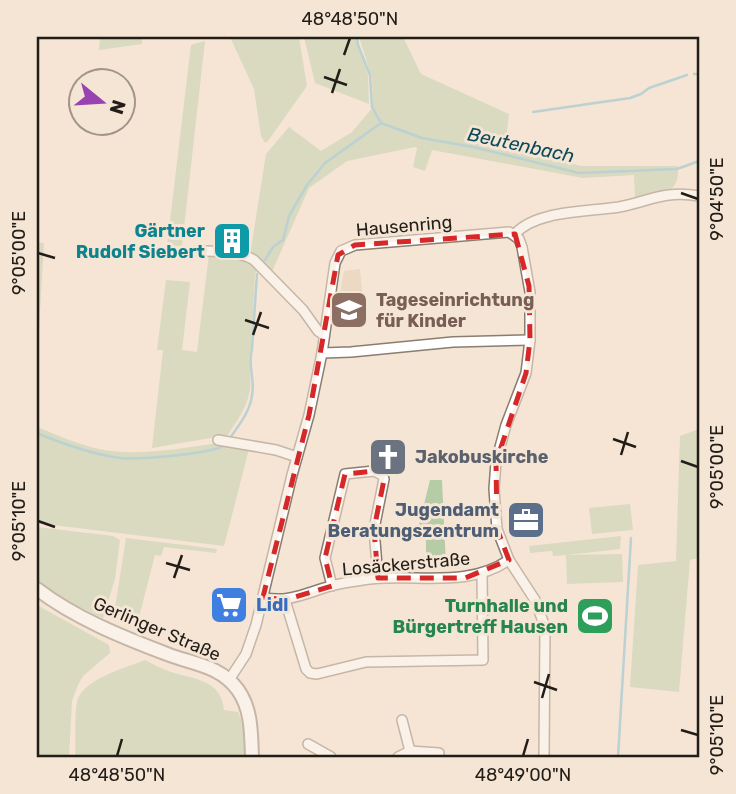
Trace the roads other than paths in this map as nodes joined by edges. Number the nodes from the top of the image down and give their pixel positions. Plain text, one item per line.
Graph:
1 (699, 196) edge
2 (515, 234) junction
3 (194, 251) dead end
4 (324, 335) junction
5 (530, 340) junction
6 (322, 353) junction
7 (222, 441) dead end
8 (297, 457) junction
9 (509, 560) junction
10 (482, 573) junction
11 (378, 578) junction
12 (331, 586) junction
13 (37, 589) edge
14 (263, 597) junction
15 (285, 600) junction
16 (229, 680) junction
17 (402, 720) dead end
18 (308, 744) dead end
19 (410, 751) junction
20 (439, 753) dead end
21 (251, 757) edge
22 (331, 757) edge
23 (398, 757) edge
24 (544, 757) edge

1 - 2 street, Hausenring
2 - 4 street, Hausenring
2 - 5 street
3 - 4 street
4 - 6 street, Hausenring
5 - 6 street
5 - 9 street
6 - 8 street, Hausenring
7 - 8 street
8 - 14 street, Hausenring
9 - 10 street, Losäckerstraße
9 - 24 street
10 - 11 street, Losäckerstraße
10 - 15 street
11 - 12 street, Losäckerstraße
11 - 12 street
12 - 15 street, Losäckerstraße
13 - 16 main road, Gerlinger Straße
14 - 15 street, Losäckerstraße
14 - 16 street, Hausenring
16 - 21 main road, Gerlinger Straße
17 - 19 street
18 - 22 street
19 - 20 street
19 - 23 street

